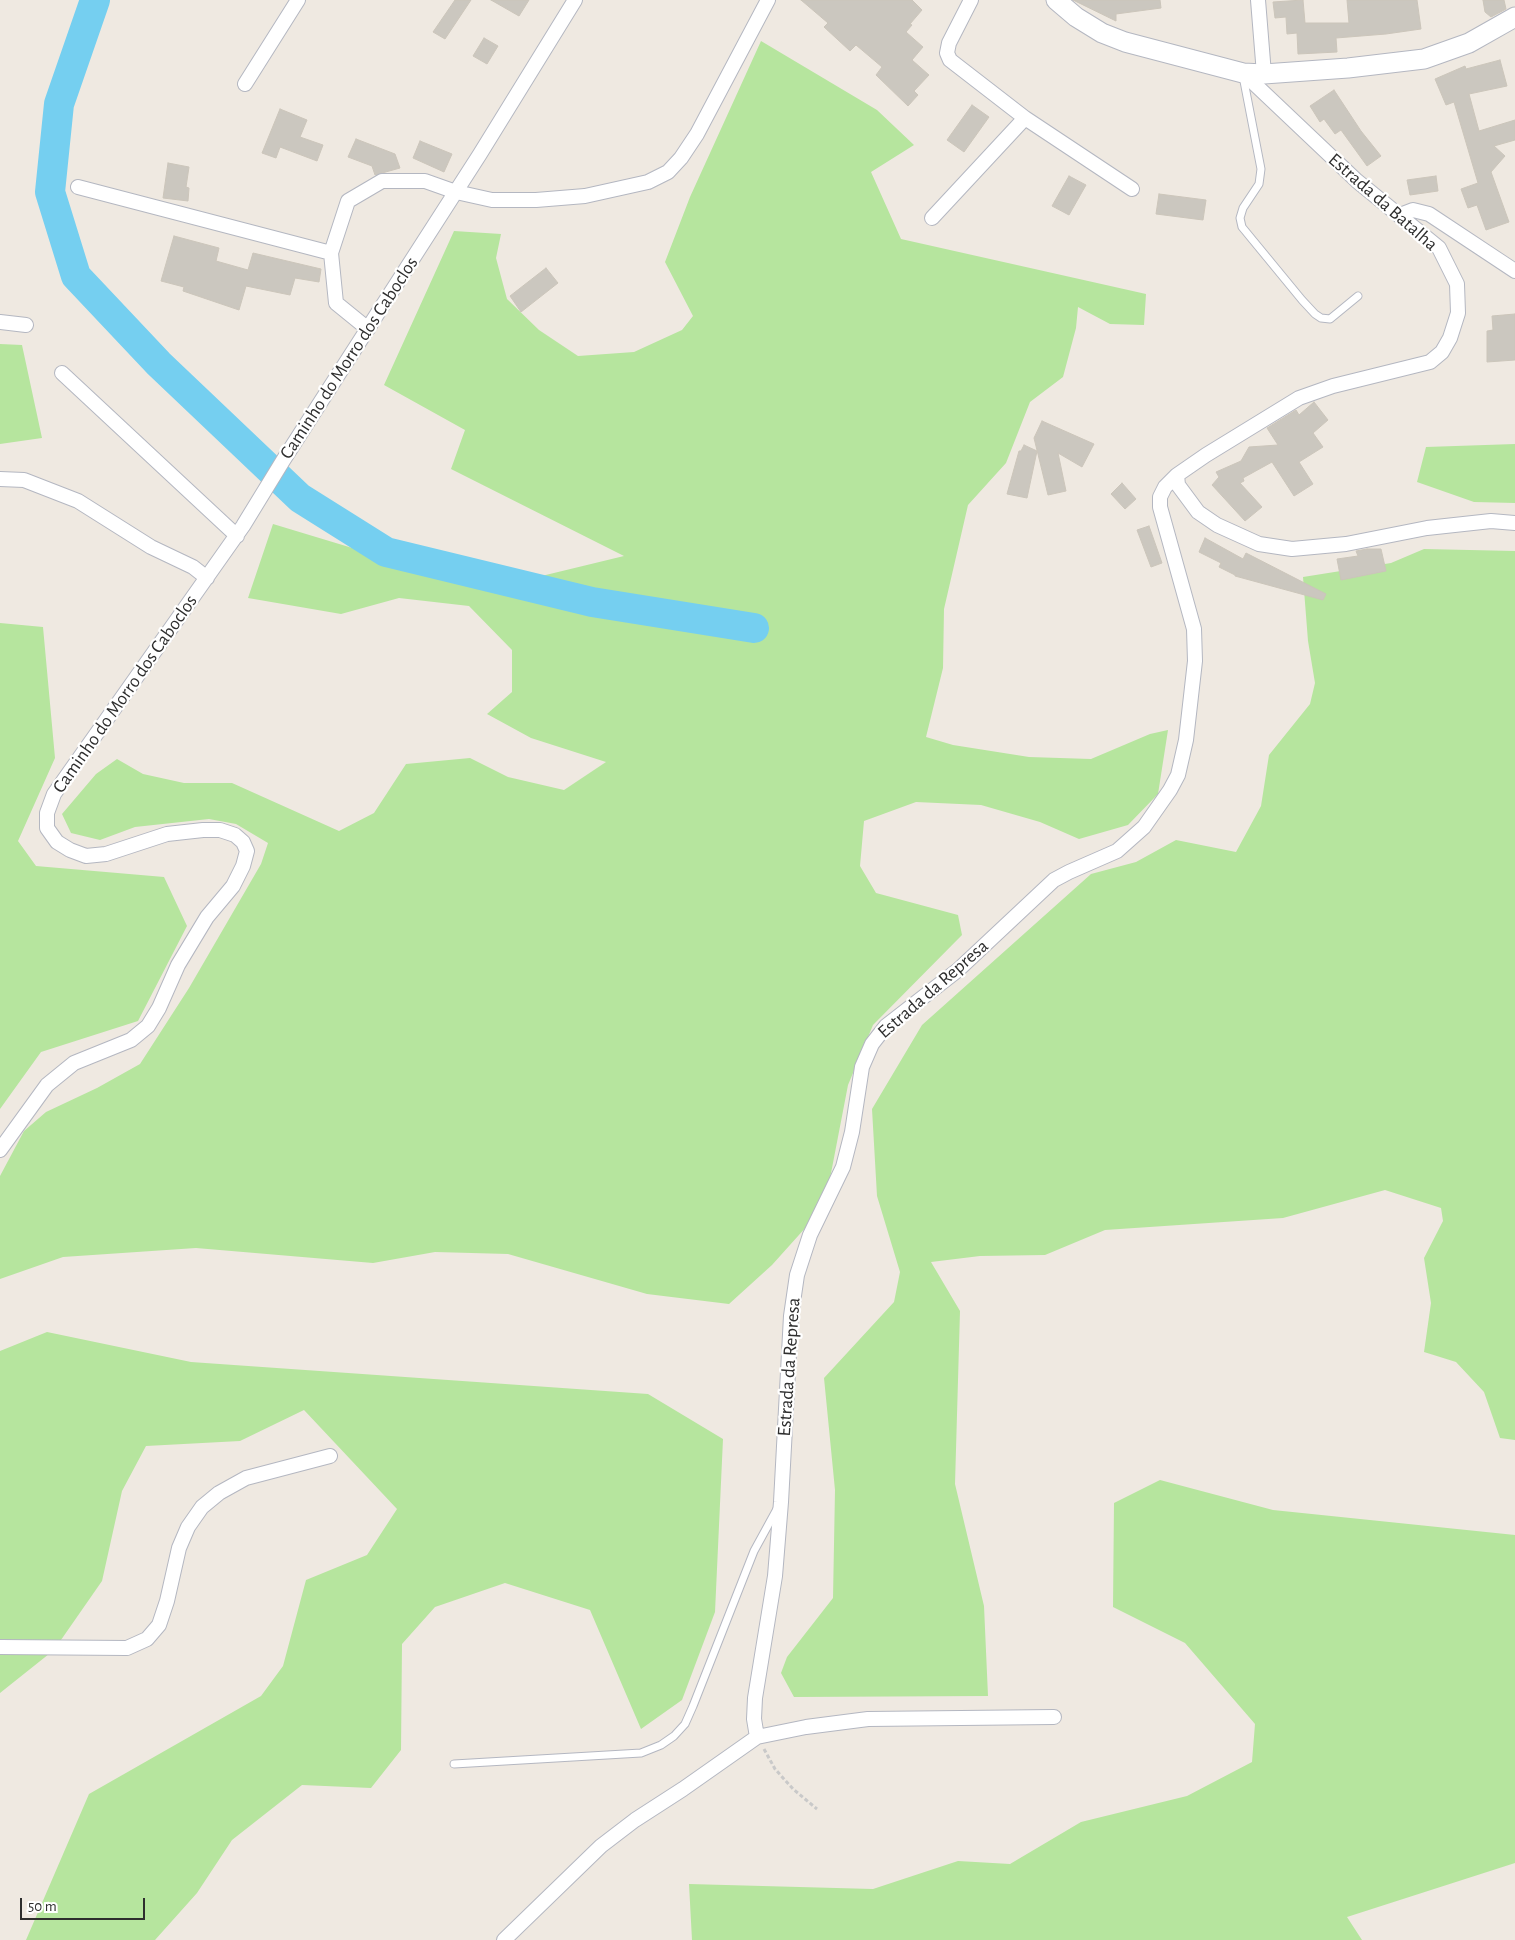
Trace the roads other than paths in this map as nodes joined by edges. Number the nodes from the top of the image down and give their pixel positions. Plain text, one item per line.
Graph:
1 (298, 0) edge
2 (575, 0) edge
3 (768, 0) edge
4 (971, 0) edge
5 (1056, 0) edge
6 (1258, 0) edge
7 (1515, 17) edge
8 (1242, 74) junction
9 (1264, 74) junction
10 (245, 84) dead end
11 (1025, 118) junction
12 (78, 187) dead end
13 (1132, 189) dead end
14 (456, 192) junction
15 (1400, 215) junction
16 (932, 218) dead end
17 (331, 253) junction
18 (1515, 271) edge
19 (1358, 296) dead end
20 (0, 322) edge
21 (26, 325) dead end
22 (368, 329) junction
23 (62, 373) dead end
24 (1177, 475) junction
25 (0, 479) edge
26 (1515, 523) edge
27 (240, 531) junction
28 (207, 578) junction
29 (0, 1150) edge
30 (330, 1456) dead end
31 (781, 1502) junction
32 (0, 1647) edge
33 (1054, 1717) dead end
34 (757, 1738) junction
35 (454, 1764) dead end
36 (504, 1940) edge

1 - 10 street
2 - 14 street, Caminho do Morro dos Caboclos
3 - 14 street
4 - 11 street
5 - 8 street, Estrada da Batalha
6 - 9 street
7 - 9 street, Estrada da Batalha
8 - 9 street, Estrada da Batalha
8 - 15 street, Estrada da Batalha
8 - 19 lane
11 - 13 street
11 - 16 street
12 - 17 street
14 - 17 street
14 - 22 street, Caminho do Morro dos Caboclos
15 - 18 street
15 - 24 street, Estrada da Batalha
17 - 22 street
20 - 21 street
22 - 27 street, Caminho do Morro dos Caboclos
23 - 27 street
24 - 26 street
24 - 31 street, Estrada da Represa
25 - 28 street
27 - 28 street, Caminho do Morro dos Caboclos
28 - 29 street, Caminho do Morro dos Caboclos
30 - 32 street
31 - 34 street, Estrada da Represa
31 - 35 lane
33 - 34 street
34 - 36 street

